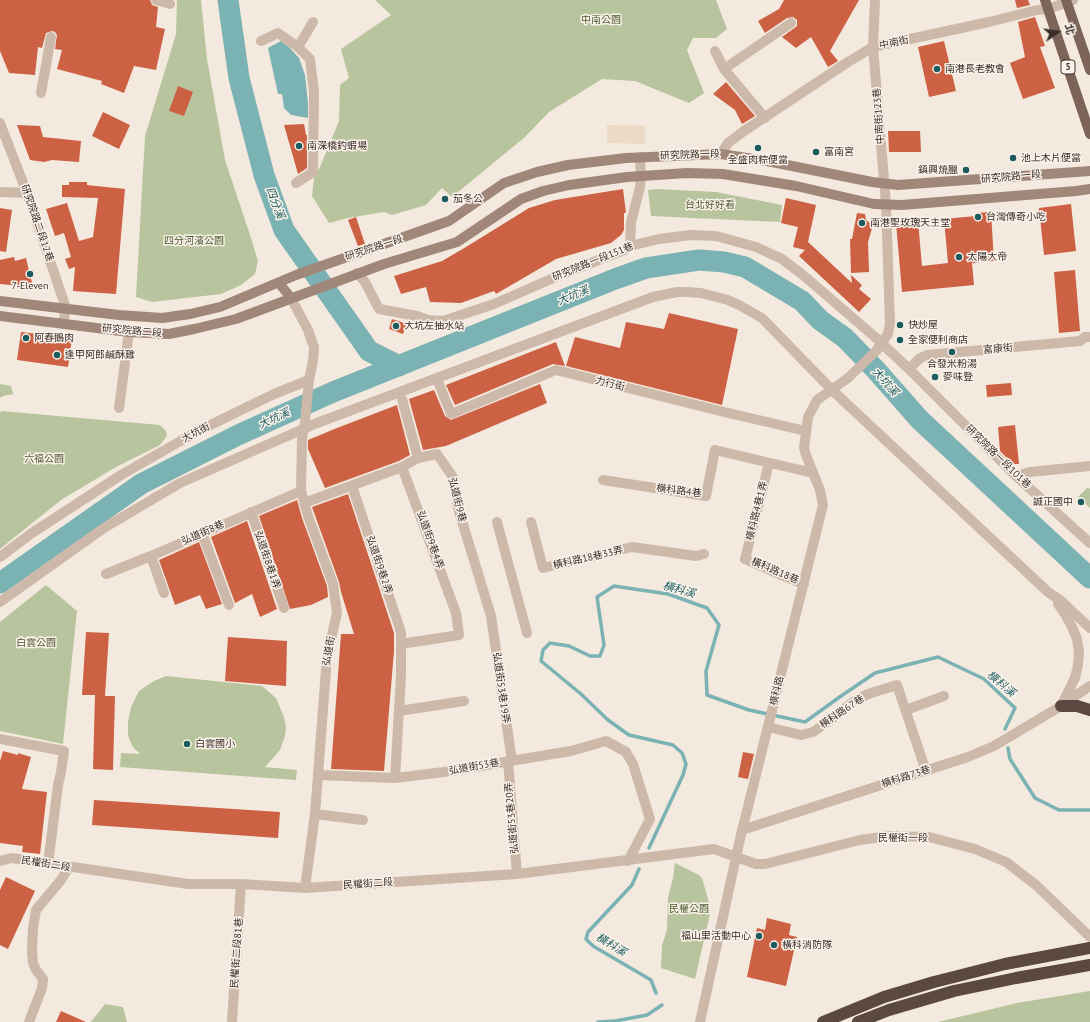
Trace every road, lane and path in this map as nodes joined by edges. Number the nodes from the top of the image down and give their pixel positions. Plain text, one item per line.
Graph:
1 (156, 0) edge
2 (875, 0) edge
3 (1069, 1) edge
4 (170, 4) dead end
5 (1046, 5) edge
6 (313, 22) dead end
7 (791, 22) dead end
8 (51, 37) dead end
9 (261, 41) dead end
10 (298, 46) junction
11 (874, 47) junction
12 (714, 51) dead end
13 (724, 69) junction
14 (1090, 70) edge
15 (41, 93) dead end
16 (765, 118) junction
17 (0, 123) edge
18 (1090, 134) edge
19 (721, 154) junction
20 (640, 157) junction
21 (1090, 170) edge
22 (641, 176) junction
23 (296, 183) dead end
24 (884, 184) junction
25 (1090, 188) edge
26 (0, 192) edge
27 (27, 194) junction
28 (886, 204) junction
29 (630, 246) junction
30 (357, 274) junction
31 (296, 275) joint
32 (279, 283) junction
33 (306, 292) joint
34 (291, 298) junction
35 (0, 301) edge
36 (66, 308) junction
37 (0, 316) edge
38 (63, 324) junction
39 (129, 332) junction
40 (1090, 337) edge
41 (879, 347) junction
42 (909, 368) junction
43 (309, 380) junction
44 (439, 384) dead end
45 (832, 390) junction
46 (402, 399) dead end
47 (118, 408) dead end
48 (305, 424) junction
49 (806, 431) junction
50 (418, 458) junction
51 (769, 463) junction
52 (1090, 466) edge
53 (402, 467) junction
54 (813, 473) junction
55 (1016, 476) junction
56 (603, 480) dead end
57 (352, 486) junction
58 (301, 491) junction
59 (304, 503) junction
60 (251, 512) junction
61 (497, 522) dead end
62 (531, 522) dead end
63 (202, 533) junction
64 (1090, 543) edge
65 (704, 554) dead end
66 (151, 556) junction
67 (0, 557) edge
68 (745, 559) joint
69 (106, 574) dead end
70 (804, 584) junction
71 (1048, 592) junction
72 (164, 593) dead end
73 (0, 602) edge
74 (229, 605) dead end
75 (284, 608) dead end
76 (491, 616) joint
77 (1090, 628) edge
78 (527, 633) dead end
79 (401, 644) junction
80 (1090, 686) edge
81 (944, 696) dead end
82 (464, 701) dead end
83 (1061, 706) junction
84 (906, 710) junction
85 (1090, 710) edge
86 (399, 711) junction
87 (769, 725) junction
88 (0, 739) edge
89 (510, 761) junction
90 (926, 771) junction
91 (318, 775) junction
92 (395, 778) junction
93 (315, 814) junction
94 (363, 820) dead end
95 (742, 830) junction
96 (736, 856) junction
97 (0, 861) edge
98 (628, 861) junction
99 (48, 864) junction
100 (69, 867) junction
101 (517, 874) junction
102 (241, 884) junction
103 (305, 888) junction
104 (1090, 937) edge
105 (1090, 948) edge
106 (1090, 965) edge
107 (29, 1022) edge
108 (232, 1022) edge
109 (700, 1022) edge
110 (823, 1022) edge
111 (858, 1022) edge

1 - 4 street
2 - 11 street, 中南街123巷
3 - 5 street, 中南街
3 - 14 main road, 5
5 - 11 street, 中南街
5 - 18 main road, 5
6 - 10 street
7 - 13 street
8 - 15 street
9 - 10 street
10 - 23 street
11 - 16 street, 中南街
11 - 24 street, 中南街123巷
12 - 13 street
13 - 16 street
16 - 19 street, 中南街
17 - 27 street, 研究院路二段12巷
19 - 20 main road, 研究院路一段
19 - 24 main road, 研究院路一段
20 - 22 street
20 - 31 main road, 研究院路一段
21 - 24 main road, 研究院路一段
22 - 28 main road, 研究院路一段
22 - 29 street
22 - 30 main road, 研究院路一段
24 - 28 street
25 - 28 main road, 研究院路一段
26 - 27 street
27 - 36 street, 研究院路二段12巷
28 - 41 street
29 - 30 street, 研究院路一段151巷
29 - 41 street, 研究院路一段151巷
30 - 33 main road, 研究院路一段
31 - 32 main road, 研究院路二段
32 - 34 main road
32 - 36 main road, 研究院路二段
33 - 34 main road, 研究院路二段
34 - 39 main road, 研究院路二段
34 - 43 street
35 - 36 main road, 研究院路二段
36 - 38 street, 研究院路二段12巷
37 - 38 main road, 研究院路二段
38 - 39 main road, 研究院路二段
39 - 47 street
40 - 42 street, 富康街
41 - 42 street, 研究院路一段151巷
41 - 45 street, 橫科路
42 - 55 street, 研究院路一段101巷
43 - 48 street, 弘道街
43 - 67 street, 大坑街
44 - 49 street, 力行街
45 - 48 street
45 - 49 street, 橫科路
45 - 71 street
46 - 50 street
48 - 58 street, 弘道街
48 - 73 street
49 - 54 street, 橫科路
50 - 53 street, 弘道街9巷
50 - 76 street, 弘道街9巷
51 - 54 street, 橫科路4巷
51 - 56 street, 橫科路4巷
51 - 68 street, 橫科路4巷1弄
52 - 55 street
53 - 57 street, 弘道街9巷
53 - 79 street, 弘道街9巷4弄
54 - 70 street, 橫科路
55 - 64 street, 研究院路一段101巷
57 - 59 street, 弘道街9巷
57 - 79 street, 弘道街9巷2弄
58 - 59 street, 弘道街
58 - 60 street, 弘道街8巷
59 - 91 street, 弘道街
60 - 63 street, 弘道街8巷
60 - 75 street, 弘道街8巷1弄
61 - 78 street
62 - 65 street, 橫科路18巷33弄
63 - 66 street, 弘道街8巷
63 - 74 street
66 - 69 street, 弘道街8巷
66 - 72 street
68 - 70 street, 橫科路18巷
70 - 87 street, 橫科路
71 - 77 street
71 - 83 street
76 - 89 street, 弘道街53巷19弄
79 - 86 street, 弘道街9巷2弄
80 - 83 street, 橫科路73巷
81 - 84 street
82 - 86 street
83 - 85 highway
83 - 90 street, 橫科路73巷
84 - 87 street, 橫科路67巷
84 - 90 street, 橫科路67巷
86 - 92 street, 弘道街9巷2弄
87 - 95 street, 橫科路
88 - 99 street
89 - 92 street, 弘道街53巷
89 - 98 street, 弘道街53巷
89 - 101 street, 弘道街53巷20弄
90 - 95 street, 橫科路73巷
91 - 92 street, 弘道街53巷
91 - 93 street, 弘道街
93 - 94 street
93 - 103 street, 弘道街
95 - 96 street, 橫科路
96 - 98 street, 民權街二段
96 - 104 street, 民權街一段
96 - 109 street, 橫科路
97 - 99 street, 民權街二段
98 - 101 street, 民權街二段
99 - 100 street, 民權街二段
100 - 102 street, 民權街二段
100 - 107 street
101 - 103 street, 民權街二段
102 - 103 street, 民權街二段
102 - 108 street, 民權街二段81巷
105 - 110 highway
106 - 111 highway

